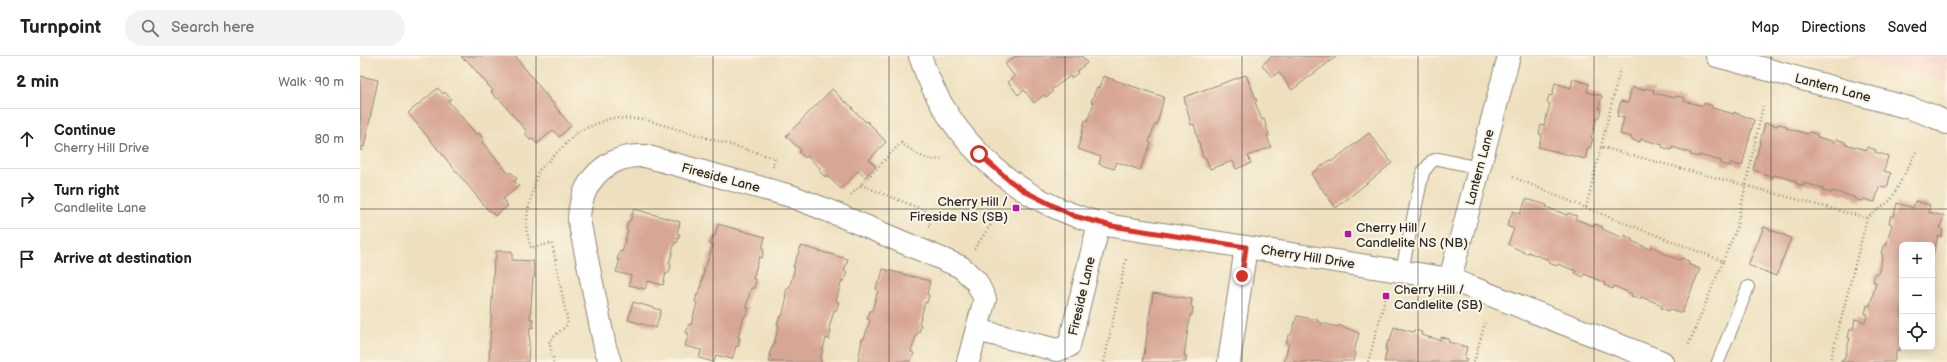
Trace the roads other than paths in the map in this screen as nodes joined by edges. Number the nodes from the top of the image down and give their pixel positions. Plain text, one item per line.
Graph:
1 (920, 56) edge
2 (1508, 56) edge
3 (1717, 56) edge
4 (1947, 123) edge
5 (1479, 168) junction
6 (1098, 223) junction
7 (1246, 247) junction
8 (1402, 270) junction
9 (1450, 279) junction
10 (1748, 288) dead end
11 (977, 330) junction
12 (610, 362) edge
13 (968, 362) edge
14 (1229, 362) edge
15 (1662, 362) edge
16 (1718, 362) edge

1 - 6 street, Cherry Hill Drive
2 - 5 street, Lantern Lane
3 - 4 street, Lantern Lane
5 - 8 lane
5 - 9 street, Lantern Lane
6 - 7 street, Cherry Hill Drive
6 - 11 street, Fireside Lane
7 - 8 street, Cherry Hill Drive
7 - 14 street
8 - 9 street, Cherry Hill Drive
9 - 15 street, Cherry Hill Drive
10 - 16 lane
11 - 12 street, Fireside Lane
11 - 13 street, Fireside Lane

